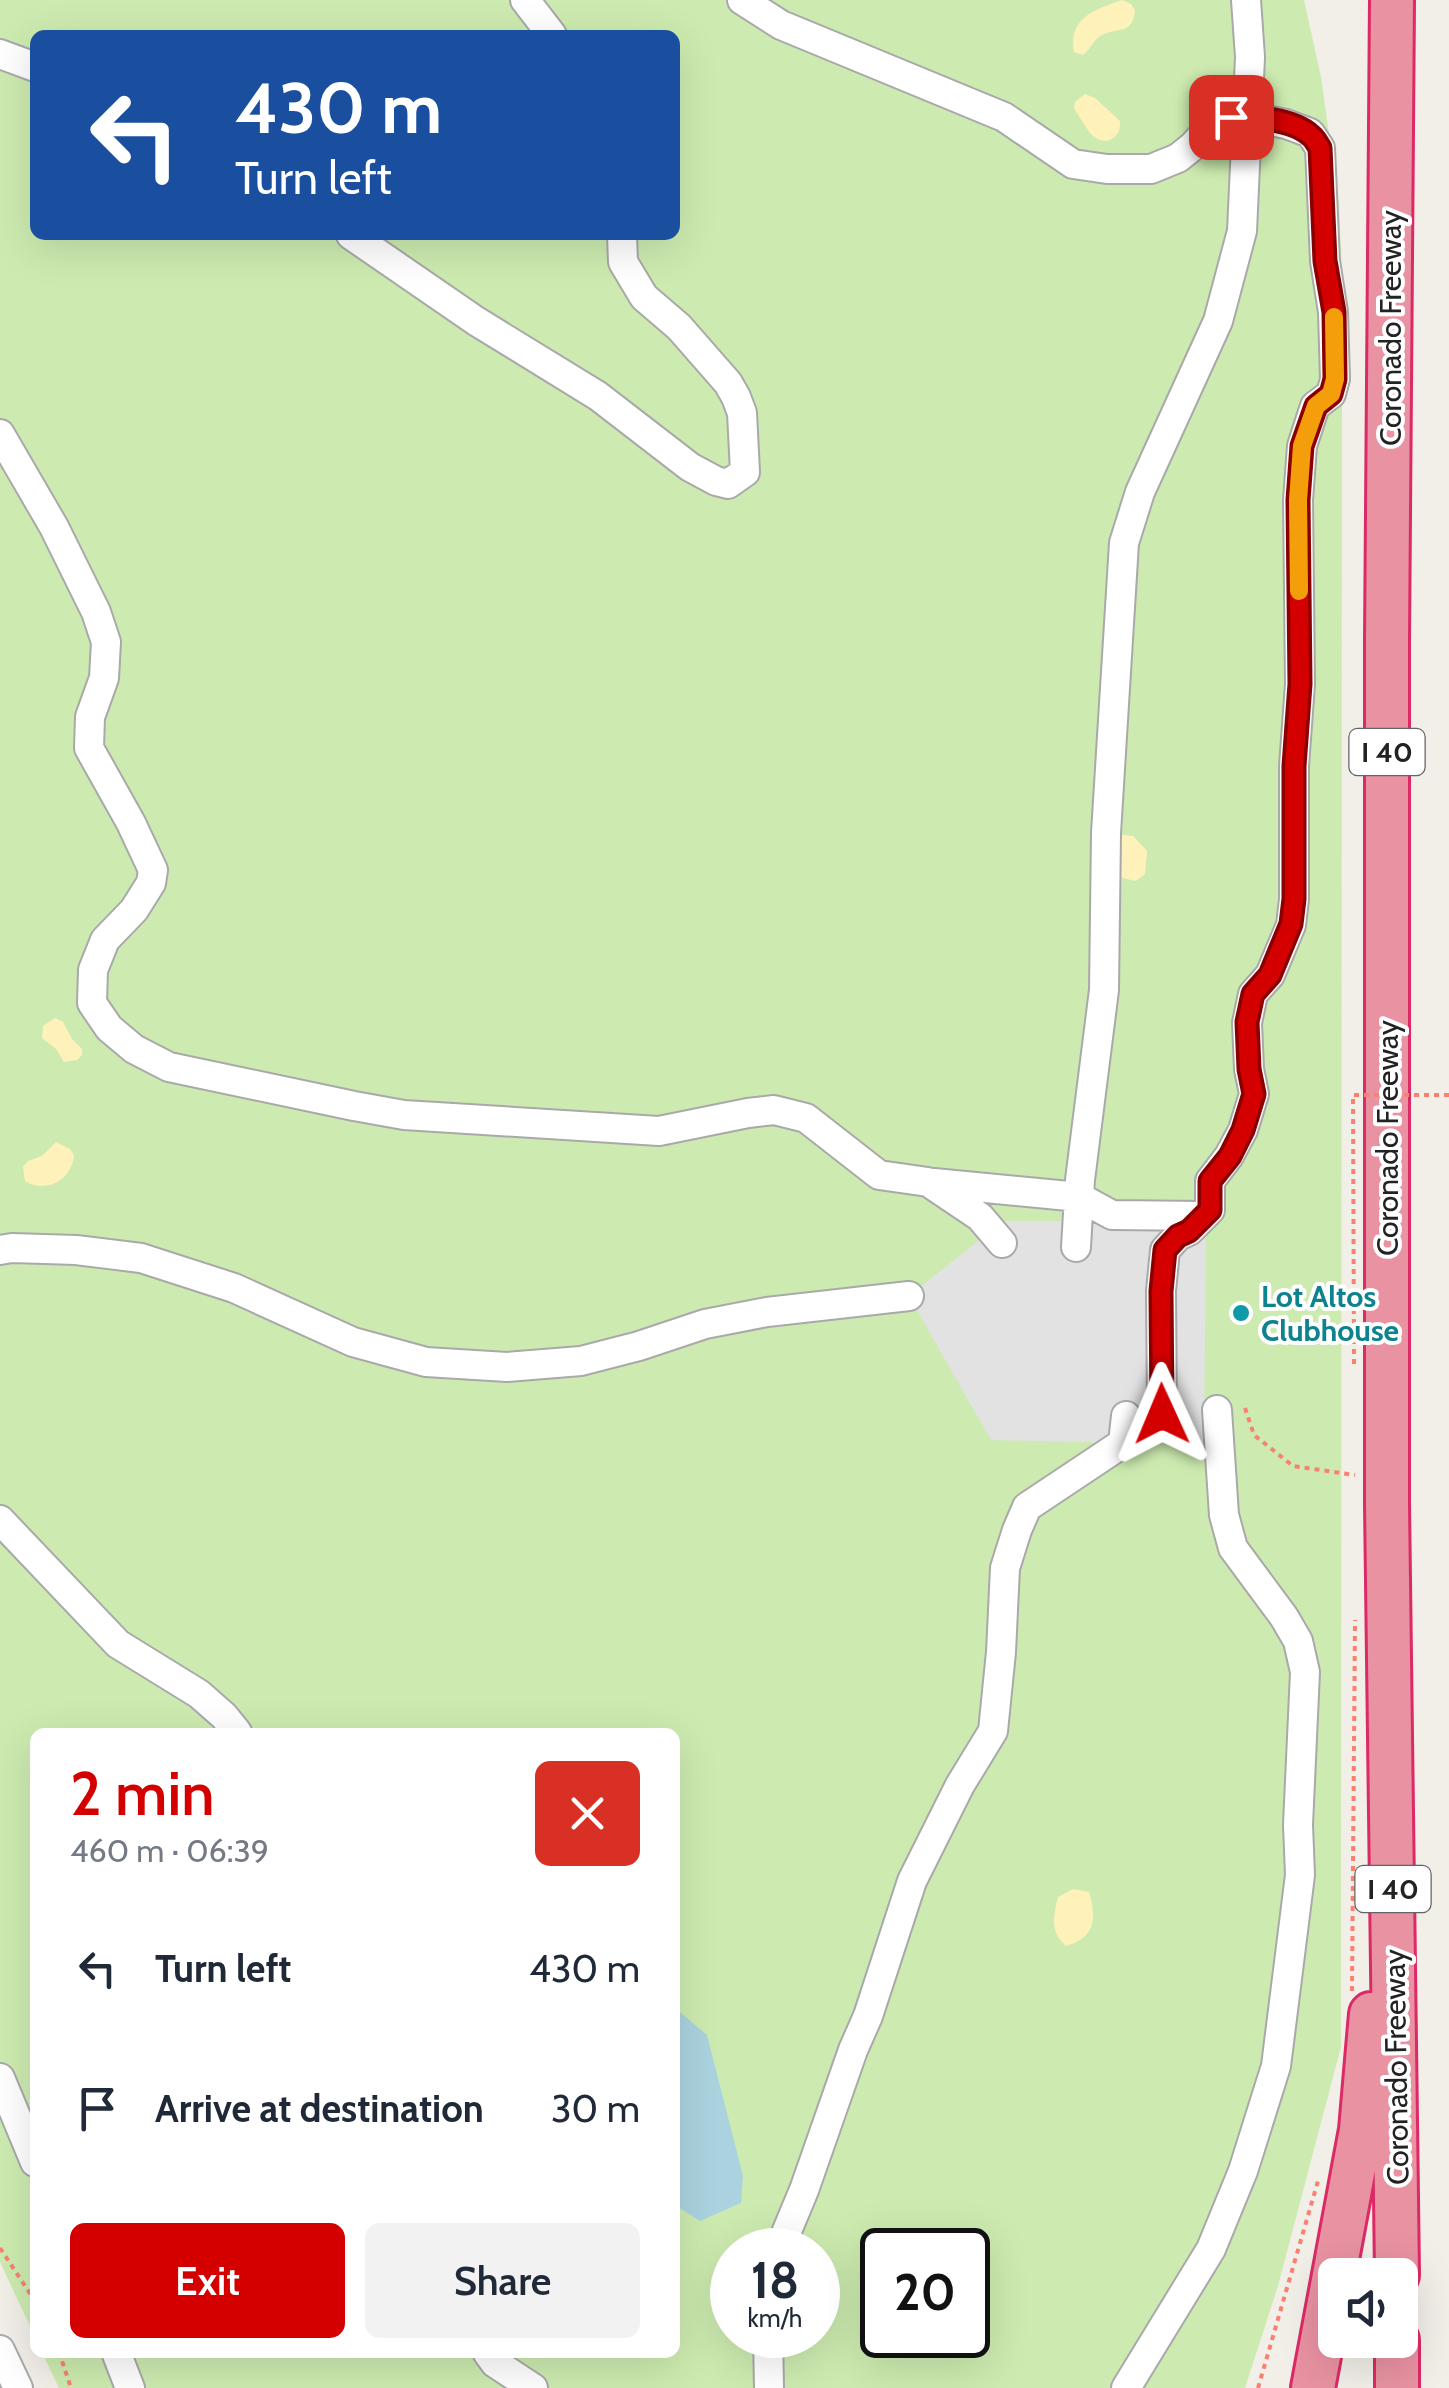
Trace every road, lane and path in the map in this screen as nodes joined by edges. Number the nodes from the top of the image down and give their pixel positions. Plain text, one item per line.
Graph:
1 (525, 0) edge
2 (742, 0) edge
3 (1246, 0) edge
4 (1392, 0) edge
5 (548, 30) edge
6 (0, 54) edge
7 (30, 65) edge
8 (1247, 116) junction
9 (358, 240) edge
10 (622, 240) edge
11 (0, 434) edge
12 (1449, 1095) edge
13 (928, 1182) junction
14 (1079, 1197) junction
15 (1204, 1216) junction
16 (1002, 1243) dead end
17 (1076, 1247) dead end
18 (0, 1250) edge
19 (908, 1296) dead end
20 (1354, 1364) dead end
21 (1231, 1409) joint
22 (1162, 1414) dead end
23 (1126, 1416) dead end
24 (1354, 1475) dead end
25 (1386, 1504) junction
26 (0, 1520) edge
27 (1355, 1606) dead end
28 (234, 1728) edge
29 (1352, 1996) dead end
30 (0, 2078) edge
31 (30, 2150) edge
32 (1318, 2179) dead end
33 (788, 2228) edge
34 (0, 2248) edge
35 (1398, 2258) edge
36 (30, 2293) edge
37 (0, 2350) edge
38 (61, 2358) edge
39 (118, 2358) edge
40 (491, 2358) edge
41 (768, 2358) edge
42 (1397, 2358) edge
43 (18, 2388) edge
44 (71, 2388) edge
45 (130, 2388) edge
46 (533, 2388) edge
47 (769, 2388) edge
48 (1126, 2388) edge
49 (1258, 2388) edge
50 (1313, 2388) edge
51 (1397, 2388) edge

1 - 5 street
2 - 8 street
3 - 8 street
4 - 25 highway, Coronado Freeway / I 40
6 - 7 street
8 - 14 street
8 - 15 street
9 - 10 street
11 - 13 street
12 - 20 path, bridge
13 - 14 street
13 - 16 street
14 - 15 street
14 - 17 street
15 - 22 street
18 - 19 street
21 - 24 path
21 - 48 street
23 - 33 street
25 - 35 highway, Coronado Freeway / I 40
25 - 50 highway
26 - 28 street
27 - 29 path
30 - 31 street
32 - 49 path
34 - 36 path
37 - 43 street
38 - 44 path
39 - 45 street
40 - 46 street
41 - 47 street
42 - 51 highway

